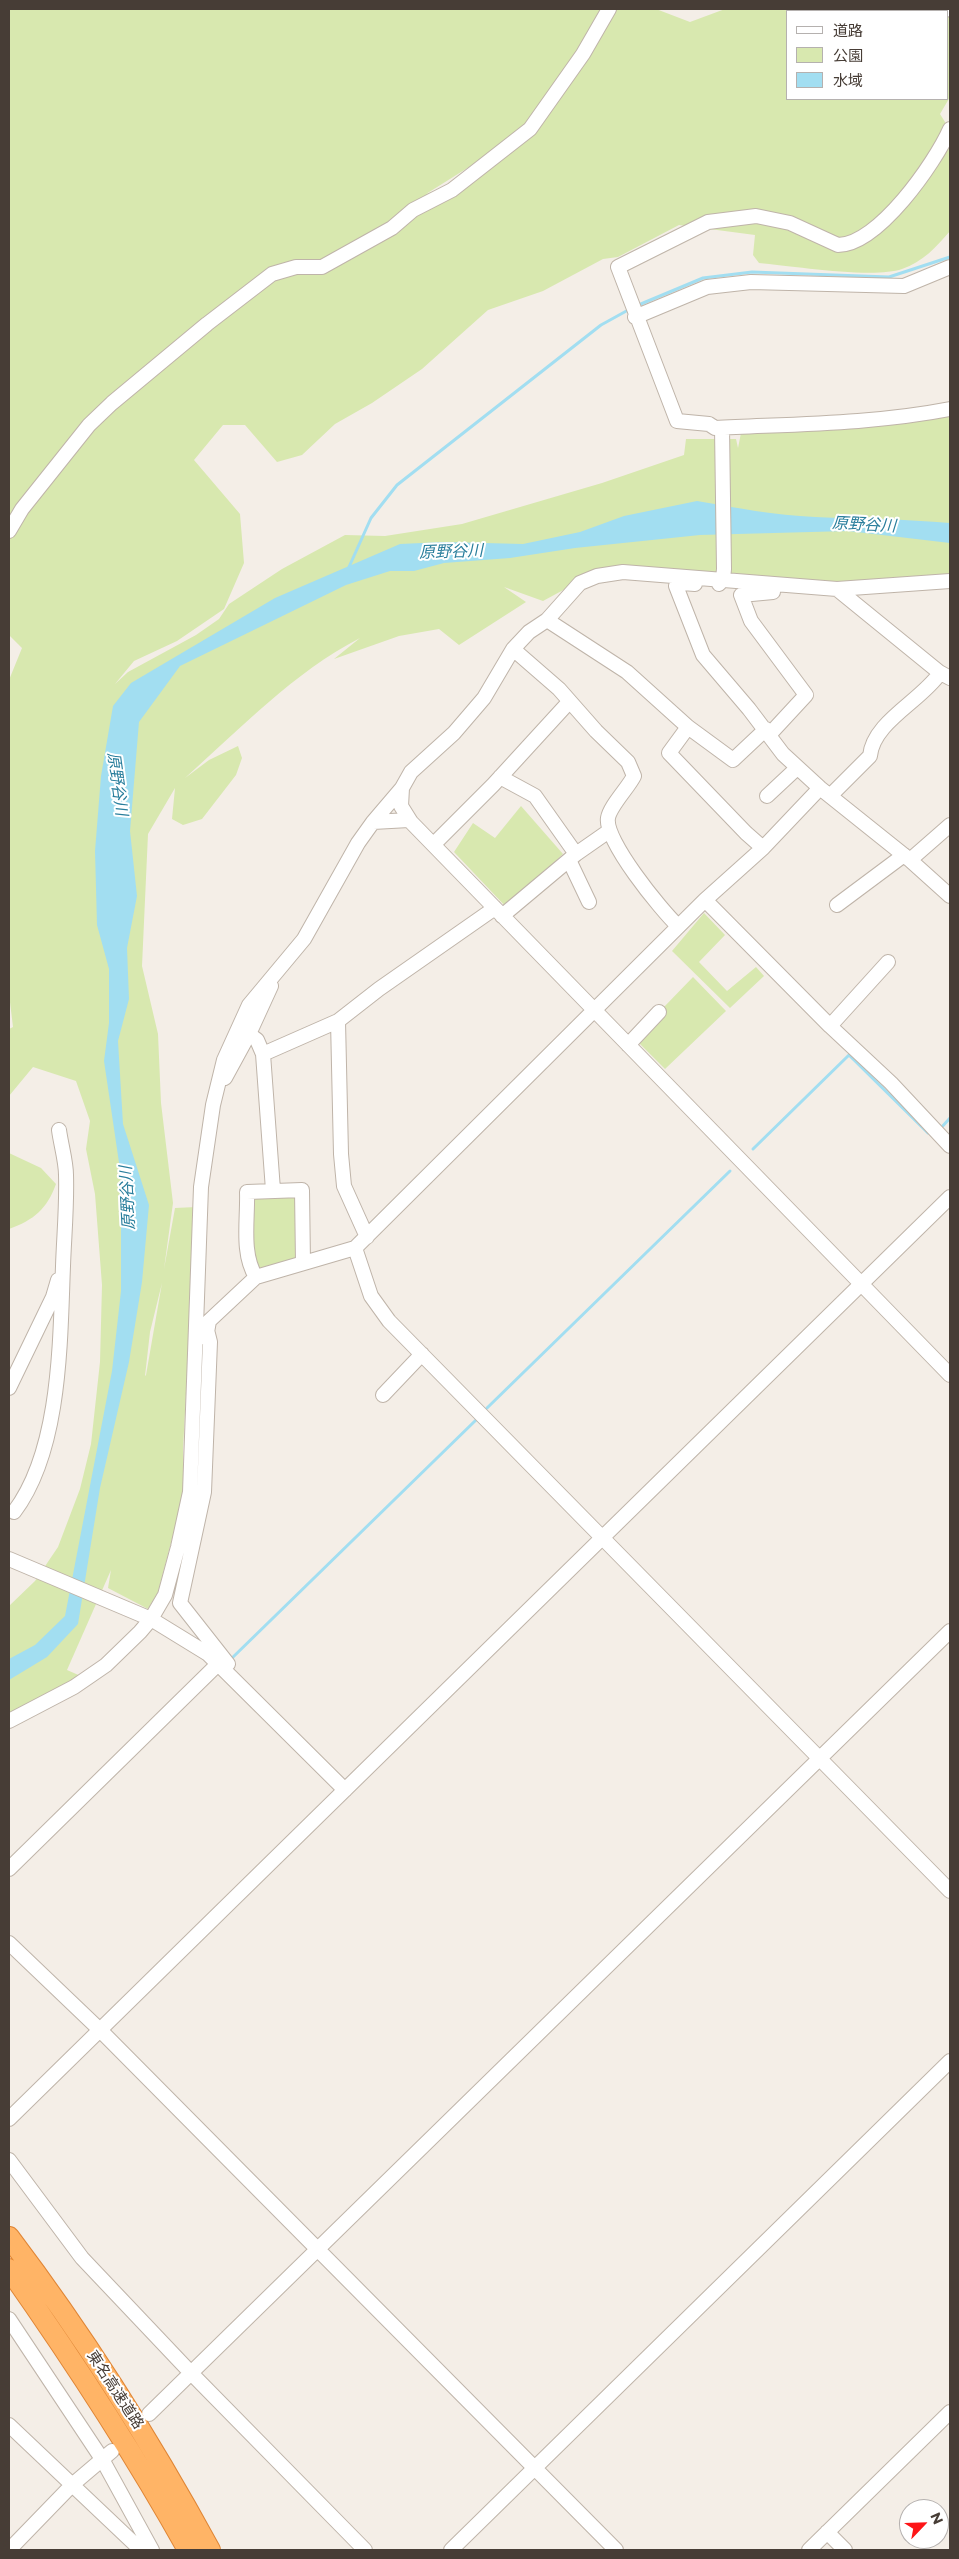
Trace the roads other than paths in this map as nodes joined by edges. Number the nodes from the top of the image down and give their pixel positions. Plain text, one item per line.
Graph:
1 (609, 9) edge
2 (950, 129) edge
3 (950, 267) edge
4 (635, 316) junction
5 (950, 408) edge
6 (722, 428) junction
7 (10, 527) edge
8 (724, 574) junction
9 (950, 581) edge
10 (795, 587) junction
11 (837, 589) junction
12 (547, 620) junction
13 (513, 650) junction
14 (945, 675) edge
15 (569, 702) junction
16 (688, 727) junction
17 (767, 732) junction
18 (797, 768) junction
19 (500, 777) junction
20 (402, 788) junction
21 (825, 792) junction
22 (767, 796) dead end
23 (409, 820) junction
24 (373, 822) junction
25 (950, 825) edge
26 (609, 831) junction
27 (434, 844) junction
28 (764, 848) junction
29 (572, 857) junction
30 (907, 857) junction
31 (950, 896) edge
32 (704, 900) junction
33 (588, 902) dead end
34 (837, 905) dead end
35 (498, 912) junction
36 (678, 926) junction
37 (888, 962) dead end
38 (278, 969) junction
39 (594, 1010) junction
40 (659, 1012) dead end
41 (338, 1021) junction
42 (830, 1026) junction
43 (249, 1034) junction
44 (628, 1045) junction
45 (263, 1054) junction
46 (216, 1094) junction
47 (59, 1130) dead end
48 (950, 1146) edge
49 (273, 1190) junction
50 (950, 1197) edge
51 (367, 1237) junction
52 (355, 1248) junction
53 (303, 1263) junction
54 (62, 1266) junction
55 (256, 1277) junction
56 (861, 1284) junction
57 (208, 1330) junction
58 (422, 1354) junction
59 (950, 1376) edge
60 (9, 1388) edge
61 (383, 1395) dead end
62 (190, 1450) junction
63 (10, 1512) edge
64 (602, 1538) junction
65 (9, 1559) edge
66 (148, 1618) junction
67 (950, 1631) edge
68 (219, 1663) junction
69 (233, 1677) junction
70 (74, 1687) junction
71 (9, 1721) edge
72 (9, 1731) edge
73 (820, 1760) junction
74 (345, 1790) junction
75 (9, 1869) edge
76 (950, 1891) edge
77 (9, 1943) edge
78 (100, 2030) junction
79 (950, 2060) edge
80 (9, 2119) edge
81 (10, 2164) edge
82 (9, 2237) edge
83 (318, 2249) junction
84 (9, 2269) edge
85 (9, 2319) edge
86 (191, 2373) junction
87 (950, 2412) edge
88 (149, 2414) dead end
89 (9, 2425) edge
90 (107, 2455) junction
91 (535, 2468) junction
92 (72, 2485) junction
93 (827, 2532) junction
94 (9, 2550) edge
95 (141, 2550) edge
96 (152, 2550) edge
97 (188, 2550) edge
98 (210, 2550) edge
99 (365, 2550) edge
100 (451, 2550) edge
101 (616, 2550) edge
102 (809, 2550) edge
103 (845, 2550) edge

1 - 7 street
2 - 4 street
3 - 4 street
4 - 6 street
5 - 6 street
6 - 8 street
8 - 10 street
8 - 12 street
8 - 17 street
9 - 11 street
10 - 11 street
10 - 17 street
11 - 14 street
12 - 13 street
12 - 16 street
13 - 15 street
13 - 20 street
14 - 21 street
15 - 19 street
15 - 26 street
16 - 17 street
16 - 28 street
17 - 18 street
18 - 21 street
18 - 22 street
19 - 27 street
19 - 29 street
20 - 23 street
20 - 24 street
21 - 28 street
21 - 30 street
23 - 24 street
23 - 27 street
24 - 38 street
25 - 30 street
26 - 29 street
26 - 36 street
27 - 35 street
28 - 32 street
29 - 33 street
29 - 35 street
30 - 31 street
30 - 34 street
32 - 36 street
32 - 42 street
35 - 39 street
35 - 41 street
36 - 39 street
37 - 42 street
38 - 43 street
38 - 46 street
39 - 44 street
39 - 51 street
40 - 44 street
41 - 45 street
41 - 51 street
42 - 48 street
43 - 45 street
43 - 46 street
44 - 56 street
45 - 49 street
46 - 62 street
47 - 54 street
49 - 53 street
49 - 55 street
50 - 56 street
51 - 52 street
52 - 53 street
52 - 58 street
53 - 55 street
54 - 60 street
54 - 63 street
55 - 57 street
56 - 59 street
56 - 64 street
57 - 62 street
57 - 69 street
58 - 61 street
58 - 64 street
62 - 66 street
64 - 73 street
64 - 74 street
65 - 66 street
66 - 68 street
66 - 70 street
67 - 73 street
68 - 69 street
68 - 75 street
69 - 74 street
70 - 71 street
70 - 72 street
73 - 76 street
73 - 83 street
74 - 78 street
77 - 78 street
78 - 80 street
78 - 83 street
79 - 91 street
81 - 86 street
82 - 98 highway, 東名高速道路
83 - 86 street
83 - 91 street
84 - 97 highway, 東名高速道路
85 - 90 street
86 - 88 street
86 - 99 street
87 - 93 street
89 - 92 street
90 - 92 street
90 - 96 street
91 - 100 street
91 - 101 street
92 - 94 street
92 - 95 street
93 - 102 street
93 - 103 street

